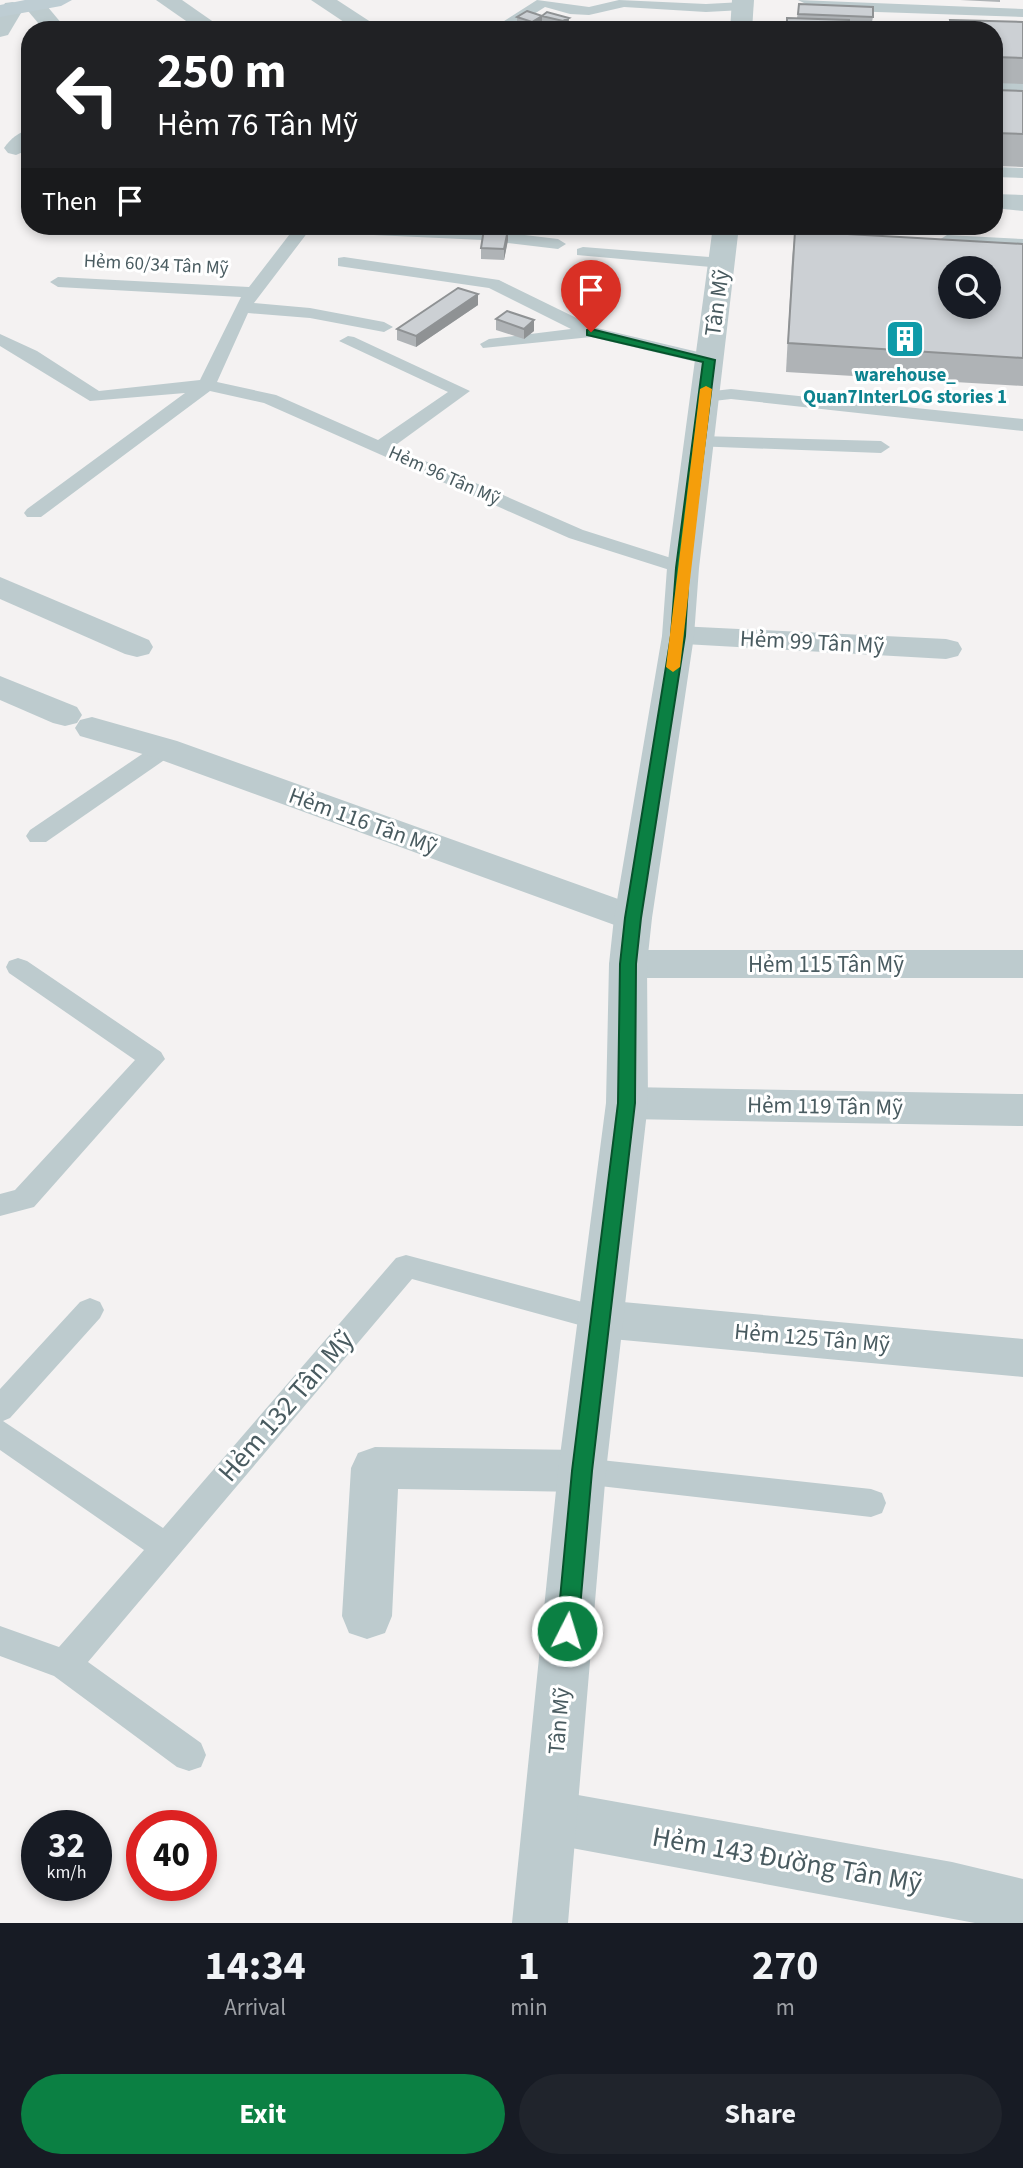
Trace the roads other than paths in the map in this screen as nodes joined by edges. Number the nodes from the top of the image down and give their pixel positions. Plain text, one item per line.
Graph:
1 (61, 0) edge
2 (167, 0) edge
3 (322, 0) edge
4 (805, 0) edge
5 (545, 1) edge
6 (743, 3) edge
7 (16, 8) edge
8 (1023, 13) edge
9 (40, 21) edge
10 (200, 21) edge
11 (357, 21) edge
12 (514, 21) edge
13 (742, 21) edge
14 (0, 30) edge
15 (1003, 85) edge
16 (1023, 86) edge
17 (1003, 173) edge
18 (1023, 173) edge
19 (1003, 202) edge
20 (1023, 203) edge
21 (296, 235) edge
22 (510, 235) edge
23 (928, 240) edge
24 (558, 244) dead end
25 (724, 244) edge
26 (1023, 244) edge
27 (583, 252) dead end
28 (344, 262) dead end
29 (58, 282) dead end
30 (252, 292) junction
31 (242, 307) junction
32 (384, 327) dead end
33 (591, 332) junction
34 (0, 339) edge
35 (348, 341) dead end
36 (489, 344) dead end
37 (707, 378) junction
38 (207, 385) junction
39 (1023, 425) edge
40 (701, 442) junction
41 (881, 447) dead end
42 (379, 448) junction
43 (34, 513) dead end
44 (683, 568) junction
45 (0, 587) edge
46 (678, 636) junction
47 (137, 647) dead end
48 (946, 649) dead end
49 (0, 687) edge
50 (165, 749) junction
51 (38, 836) dead end
52 (633, 918) junction
53 (628, 964) junction
54 (1023, 964) edge
55 (18, 967) dead end
56 (627, 1103) junction
57 (1023, 1110) edge
58 (0, 1205) edge
59 (90, 1310) dead end
60 (601, 1319) junction
61 (1023, 1358) edge
62 (0, 1409) edge
63 (0, 1433) edge
64 (582, 1471) junction
65 (872, 1503) dead end
66 (165, 1547) junction
67 (367, 1616) dead end
68 (0, 1641) edge
69 (65, 1665) junction
70 (189, 1755) dead end
71 (550, 1817) junction
72 (1023, 1907) edge
73 (540, 1923) edge

1 - 7 main road
2 - 10 street
3 - 11 street
4 - 8 lane
5 - 6 lane
5 - 12 lane
6 - 13 street
7 - 9 street
7 - 14 street
15 - 16 street
17 - 18 lane
19 - 20 street
21 - 30 lane
22 - 24 lane
23 - 26 lane
25 - 27 lane
25 - 37 street, Tân Mỹ
28 - 33 lane
29 - 30 lane, Hẻm 60/34 Tân Mỹ
30 - 31 lane
31 - 32 lane
31 - 38 lane
33 - 36 lane
33 - 37 lane
34 - 38 lane, Hẻm 96 Tân Mỹ
35 - 42 lane
37 - 39 lane
37 - 40 street, Tân Mỹ
38 - 42 lane, Hẻm 96 Tân Mỹ
38 - 43 lane
40 - 41 lane
40 - 44 street, Tân Mỹ
42 - 44 lane, Hẻm 96 Tân Mỹ
44 - 46 street, Tân Mỹ
45 - 47 street
46 - 48 street, Hẻm 99 Tân Mỹ
46 - 52 street, Tân Mỹ
49 - 50 street, Hẻm 116 Tân Mỹ
50 - 51 lane
50 - 52 street, Hẻm 116 Tân Mỹ
52 - 53 street, Tân Mỹ
53 - 54 street, Hẻm 115 Tân Mỹ
53 - 56 street, Tân Mỹ
55 - 58 lane
56 - 57 street, Hẻm 119 Tân Mỹ
56 - 60 street, Tân Mỹ
59 - 62 lane
60 - 61 street, Hẻm 125 Tân Mỹ
60 - 64 street, Tân Mỹ
60 - 66 lane, Hẻm 132 Tân Mỹ
63 - 66 lane
64 - 65 lane
64 - 67 street
64 - 71 street, Tân Mỹ
66 - 69 lane
68 - 69 lane
69 - 70 lane
71 - 72 street, Hẻm 143 Đường Tân Mỹ
71 - 73 street, Tân Mỹ

